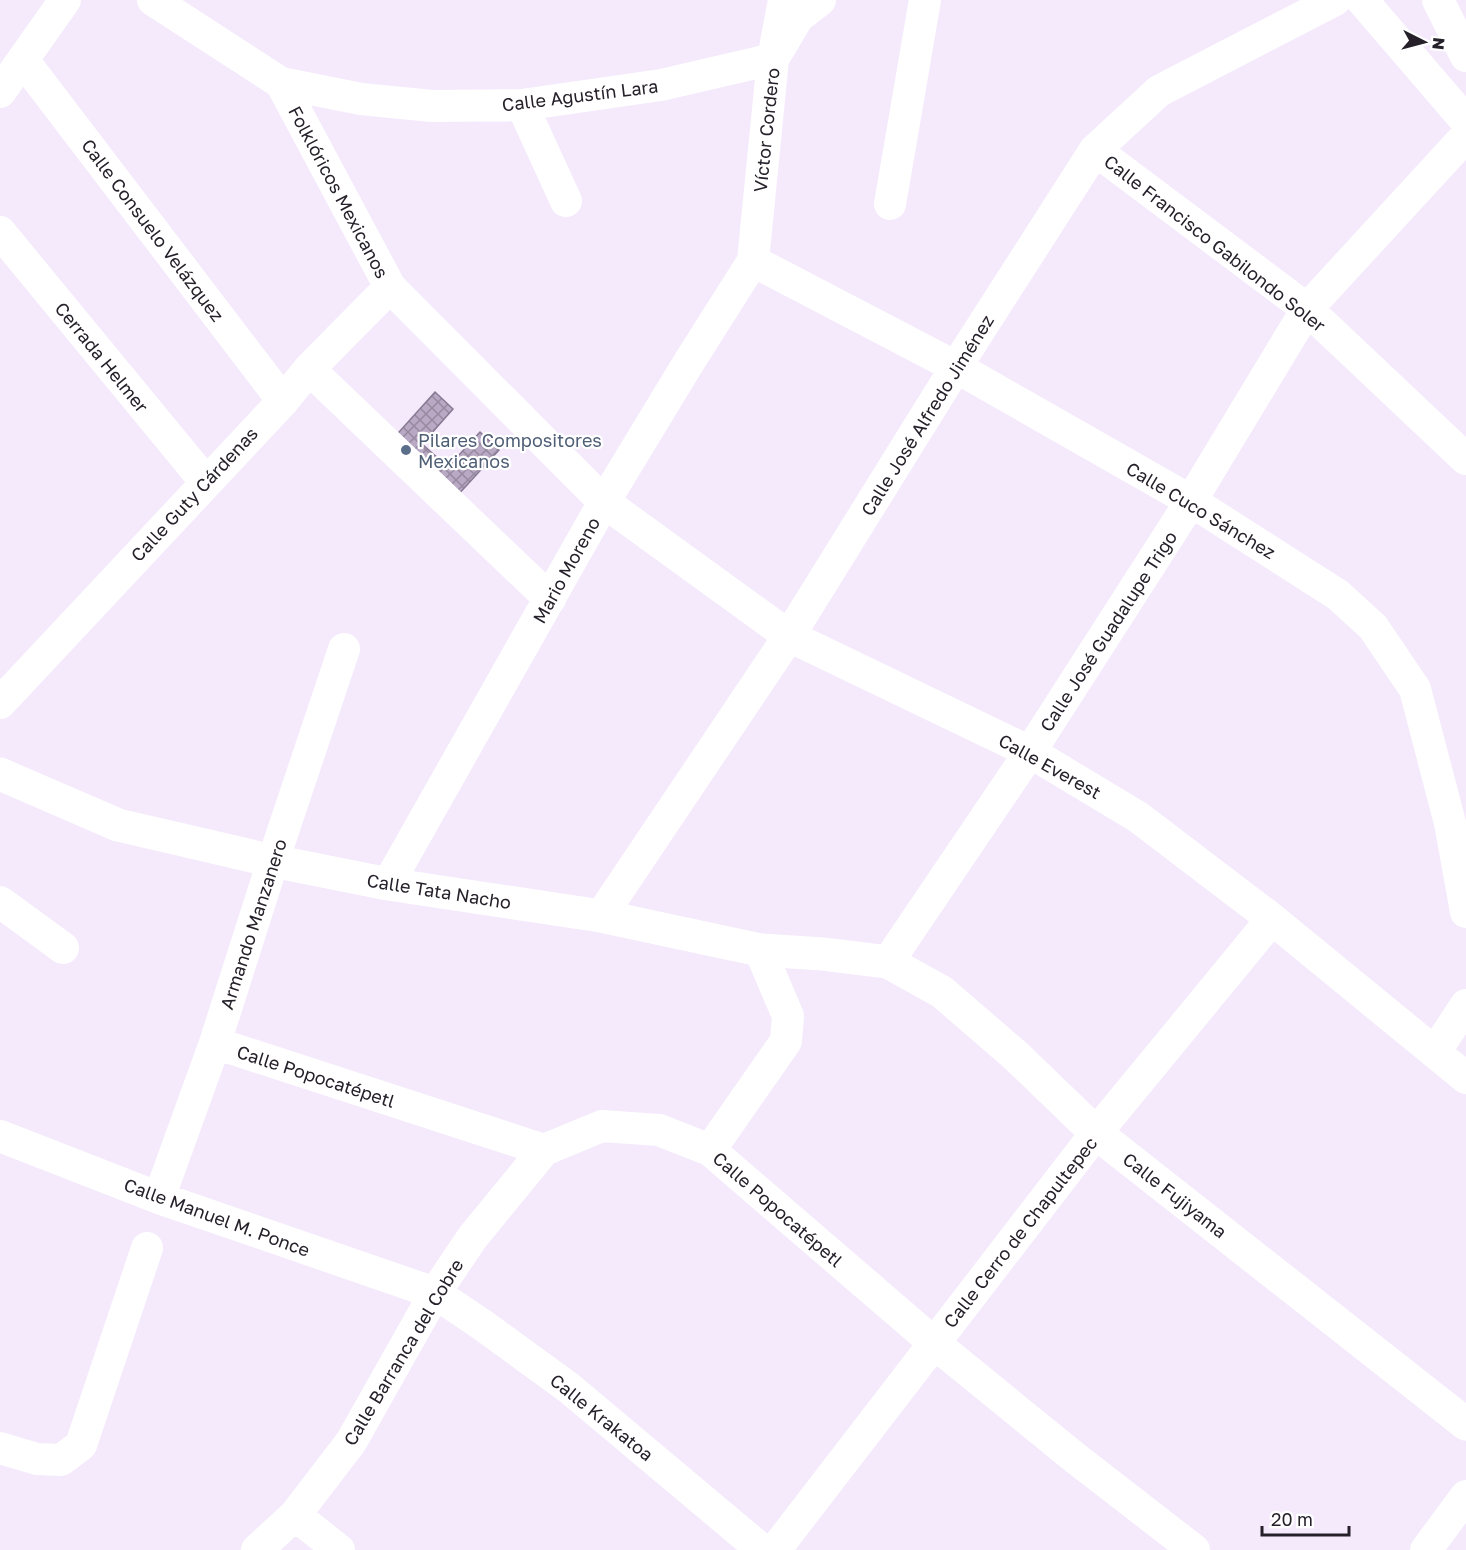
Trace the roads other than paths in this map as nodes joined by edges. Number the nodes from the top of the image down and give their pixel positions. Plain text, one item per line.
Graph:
1 (65, 0) edge
2 (153, 0) edge
3 (784, 0) edge
4 (820, 0) edge
5 (925, 0) edge
6 (1335, 0) edge
7 (1362, 0) edge
8 (1438, 0) edge
9 (1466, 56) edge
10 (773, 59) junction
11 (23, 60) junction
12 (281, 83) junction
13 (0, 92) edge
14 (522, 105) junction
15 (1466, 121) edge
16 (1466, 136) edge
17 (1095, 150) junction
18 (566, 201) dead end
19 (890, 204) dead end
20 (0, 232) edge
21 (753, 261) junction
22 (390, 287) junction
23 (1307, 309) junction
24 (956, 367) junction
25 (309, 369) junction
26 (283, 400) junction
27 (1466, 459) edge
28 (205, 482) junction
29 (1191, 501) junction
30 (604, 502) junction
31 (550, 600) junction
32 (789, 636) junction
33 (344, 649) dead end
34 (0, 703) edge
35 (1030, 752) junction
36 (0, 774) edge
37 (273, 861) junction
38 (388, 884) junction
39 (0, 902) edge
40 (1466, 912) edge
41 (601, 916) junction
42 (1272, 919) junction
43 (63, 948) dead end
44 (760, 950) junction
45 (888, 962) junction
46 (1466, 1005) edge
47 (215, 1043) junction
48 (1435, 1052) junction
49 (1466, 1078) edge
50 (1096, 1133) junction
51 (0, 1136) edge
52 (544, 1150) junction
53 (710, 1150) junction
54 (159, 1198) junction
55 (147, 1248) dead end
56 (435, 1293) junction
57 (934, 1343) junction
58 (1466, 1424) edge
59 (0, 1448) edge
60 (1466, 1496) edge
61 (295, 1515) junction
62 (257, 1550) edge
63 (339, 1550) edge
64 (762, 1550) edge
65 (774, 1550) edge
66 (1194, 1550) edge
67 (1426, 1550) edge

1 - 11 street
2 - 12 street, Calle Agustín Lara
3 - 10 street, Víctor Cordero
4 - 10 street
5 - 19 street
6 - 17 street, Calle José Alfredo Jiménez
7 - 15 street
8 - 9 street
10 - 14 street, Calle Agustín Lara
10 - 21 street, Víctor Cordero
11 - 13 street
11 - 26 street, Calle Consuelo Velázquez
12 - 14 street, Calle Agustín Lara
12 - 22 street, Folklóricos Mexicanos
14 - 18 street
16 - 23 street, Calle José Guadalupe Trigo
17 - 23 street, Calle Francisco Gabilondo Soler
17 - 24 street, Calle José Alfredo Jiménez
20 - 28 street, Cerrada Helmer
21 - 24 street, Calle Cuco Sánchez
21 - 30 street, Mario Moreno
22 - 25 street, Calle Guty Cárdenas
22 - 30 street, Folklóricos Mexicanos
23 - 27 street, Calle Francisco Gabilondo Soler
23 - 29 street, Calle José Guadalupe Trigo
24 - 29 street, Calle Cuco Sánchez
24 - 32 street, Calle José Alfredo Jiménez
25 - 26 street, Calle Guty Cárdenas
25 - 31 street
26 - 28 street, Calle Guty Cárdenas
28 - 34 street, Calle Guty Cárdenas
29 - 35 street, Calle José Guadalupe Trigo
29 - 40 street, Calle Cuco Sánchez
30 - 31 street, Mario Moreno
30 - 32 street, Calle Everest
31 - 38 street, Mario Moreno
32 - 35 street, Calle Everest
32 - 41 street, Calle José Alfredo Jiménez
33 - 37 street, Armando Manzanero
35 - 42 street, Calle Everest
35 - 45 street, Calle José Guadalupe Trigo
36 - 37 street, Calle Tata Nacho
37 - 38 street, Calle Tata Nacho
37 - 47 street, Armando Manzanero
38 - 41 street, Calle Tata Nacho
39 - 43 street
41 - 44 street, Calle Tata Nacho
42 - 48 street, Calle Everest
42 - 50 street, Calle Cerro de Chapultepec
44 - 45 street, Calle Tata Nacho
44 - 53 street
45 - 50 street, Calle Fujiyama
46 - 48 street
47 - 52 street, Calle Popocatépetl
47 - 54 street, Armando Manzanero
48 - 49 street, Calle Everest
50 - 57 street, Calle Cerro de Chapultepec
50 - 58 street, Calle Fujiyama
51 - 54 street, Calle Manuel M. Ponce
52 - 53 street, Calle Popocatépetl
52 - 56 street, Calle Barranca del Cobre
53 - 57 street, Calle Popocatépetl
54 - 56 street, Calle Manuel M. Ponce
55 - 59 street
56 - 61 street, Calle Barranca del Cobre
56 - 64 street, Calle Krakatoa
57 - 65 street, Calle Cerro de Chapultepec
57 - 66 street, Calle Popocatépetl
60 - 67 street
61 - 62 street, Calle Barranca del Cobre
61 - 63 street

